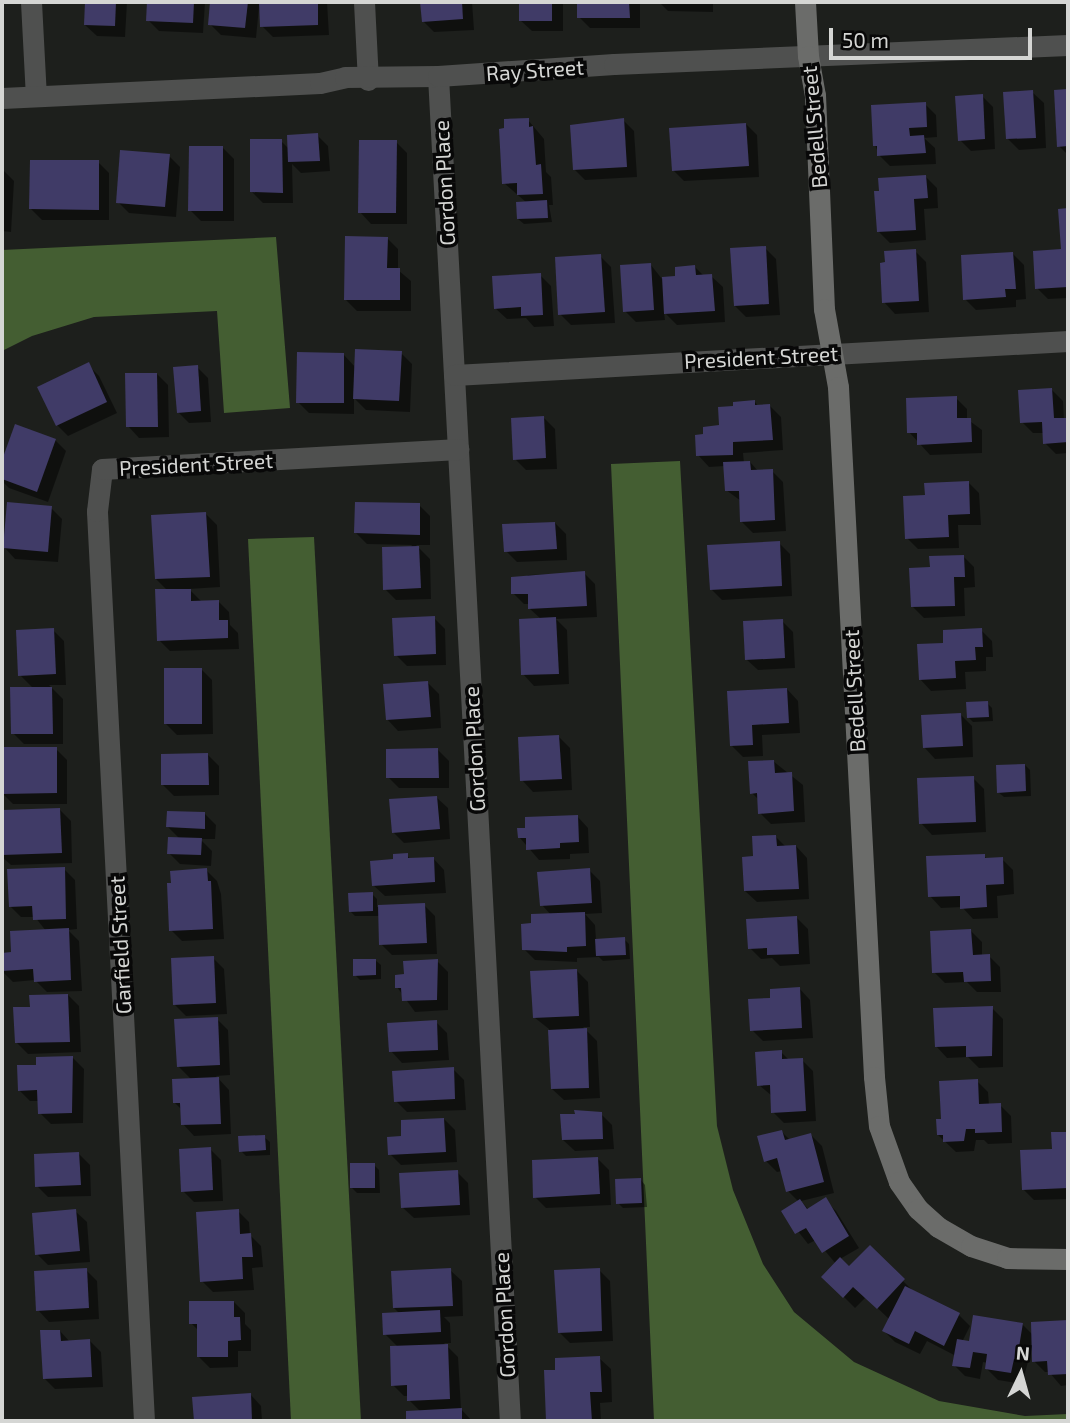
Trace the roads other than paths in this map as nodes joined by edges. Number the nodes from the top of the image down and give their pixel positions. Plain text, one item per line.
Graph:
1 (31, 2) edge
2 (364, 2) edge
3 (805, 2) edge
4 (1068, 45) edge
5 (808, 56) junction
6 (438, 76) junction
7 (368, 79) junction
8 (36, 96) junction
9 (2, 98) edge
10 (1068, 341) edge
11 (832, 353) junction
12 (454, 374) junction
13 (458, 449) junction
14 (102, 469) joint
15 (1068, 1259) edge
16 (144, 1421) edge
17 (510, 1421) edge

1 - 8 street
2 - 7 street
3 - 5 street, Bedell Street
4 - 5 street, Ray Street
5 - 6 street, Ray Street
5 - 11 street, Bedell Street
6 - 7 street, Ray Street
6 - 12 street, Gordon Place
7 - 8 street, Ray Street
8 - 9 street, Ray Street
10 - 11 street, President Street
11 - 12 street, President Street
11 - 15 street, Bedell Street
12 - 13 street, Gordon Place
13 - 14 street, President Street
13 - 17 street, Gordon Place
14 - 16 street, Garfield Street

